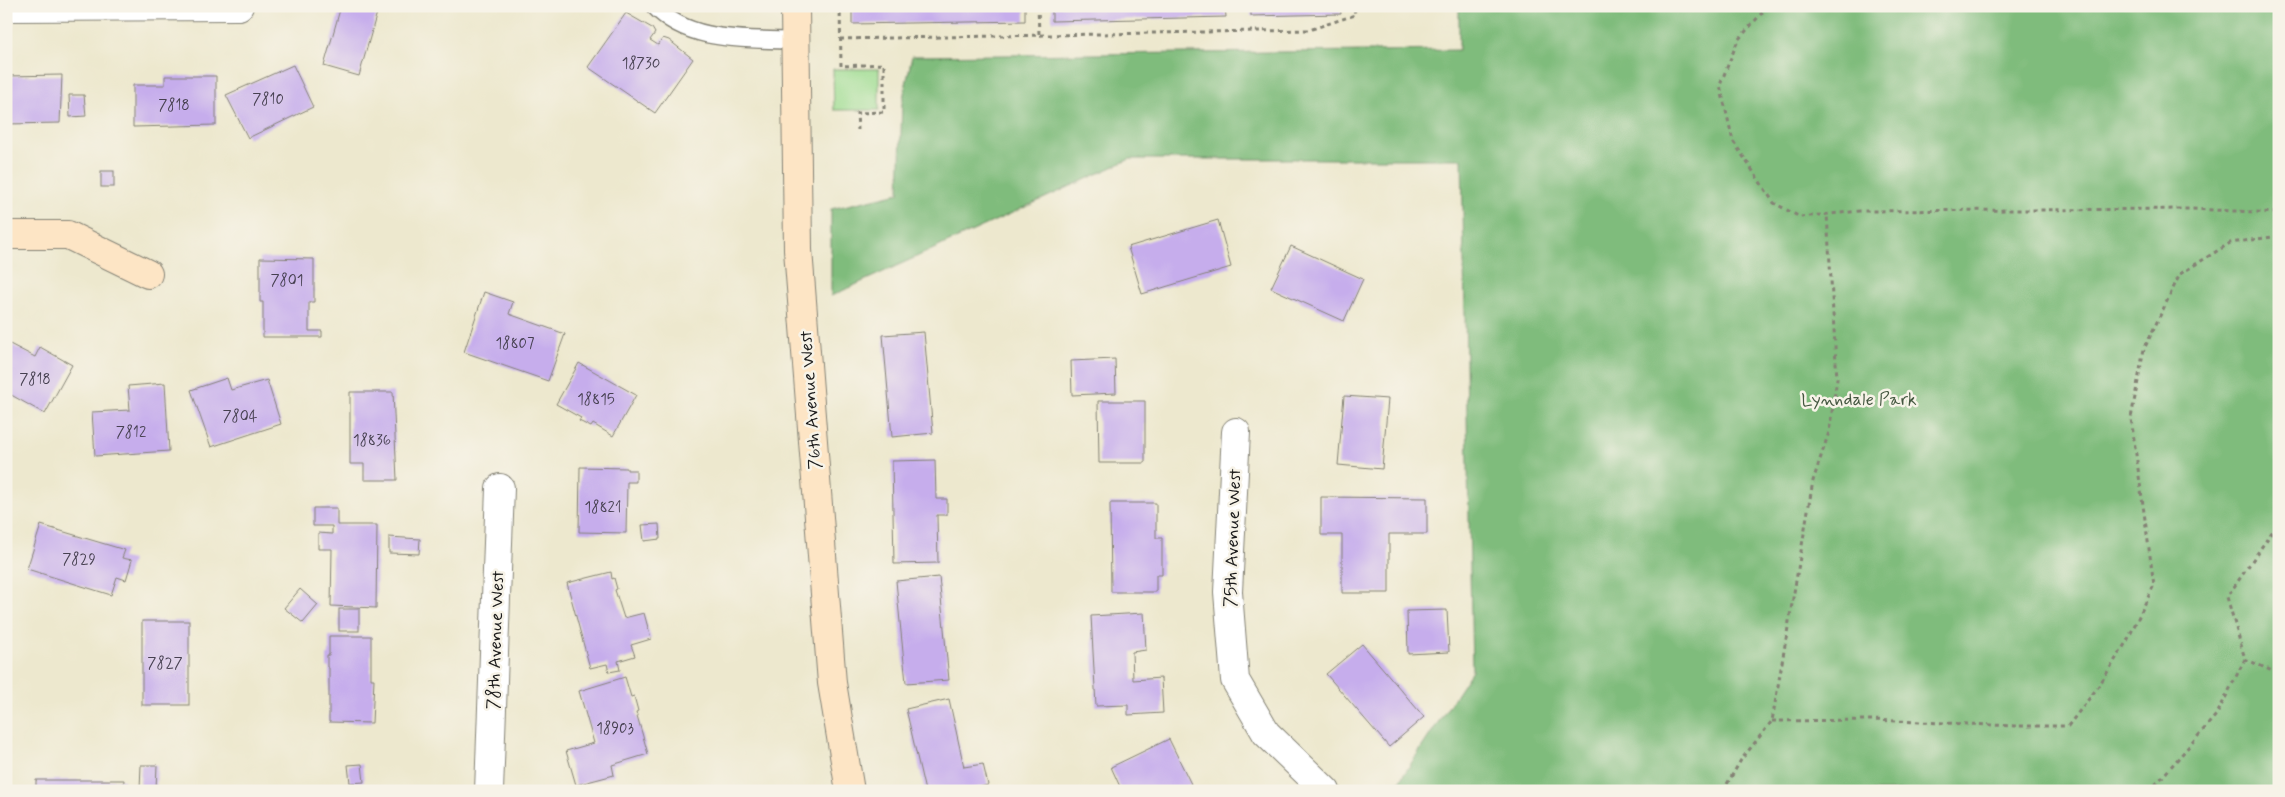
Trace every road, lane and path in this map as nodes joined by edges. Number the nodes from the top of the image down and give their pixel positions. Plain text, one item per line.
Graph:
1 (654, 6) edge
2 (795, 6) edge
3 (840, 6) edge
4 (1038, 6) edge
5 (1354, 6) edge
6 (1768, 6) edge
7 (6, 7) edge
8 (239, 7) edge
9 (1039, 35) junction
10 (840, 39) junction
11 (796, 41) junction
12 (858, 130) dead end
13 (2279, 213) edge
14 (1827, 214) junction
15 (6, 235) edge
16 (2279, 236) edge
17 (148, 274) dead end
18 (1236, 432) dead end
19 (500, 488) dead end
20 (2279, 522) edge
21 (2245, 659) junction
22 (2279, 674) edge
23 (1772, 721) junction
24 (489, 791) edge
25 (850, 791) edge
26 (1326, 791) edge
27 (1723, 791) edge
28 (2150, 791) edge

1 - 11 lane
2 - 11 street, 76th Avenue West
3 - 10 path
4 - 9 path
5 - 9 path
6 - 14 path
7 - 8 street
9 - 10 path
10 - 12 path
11 - 25 street, 76th Avenue West
13 - 14 path
14 - 23 path
15 - 17 street
16 - 23 path
18 - 26 street, 75th Avenue West
19 - 24 street, 78th Avenue West
20 - 21 path
21 - 22 path
21 - 28 path
23 - 27 path

